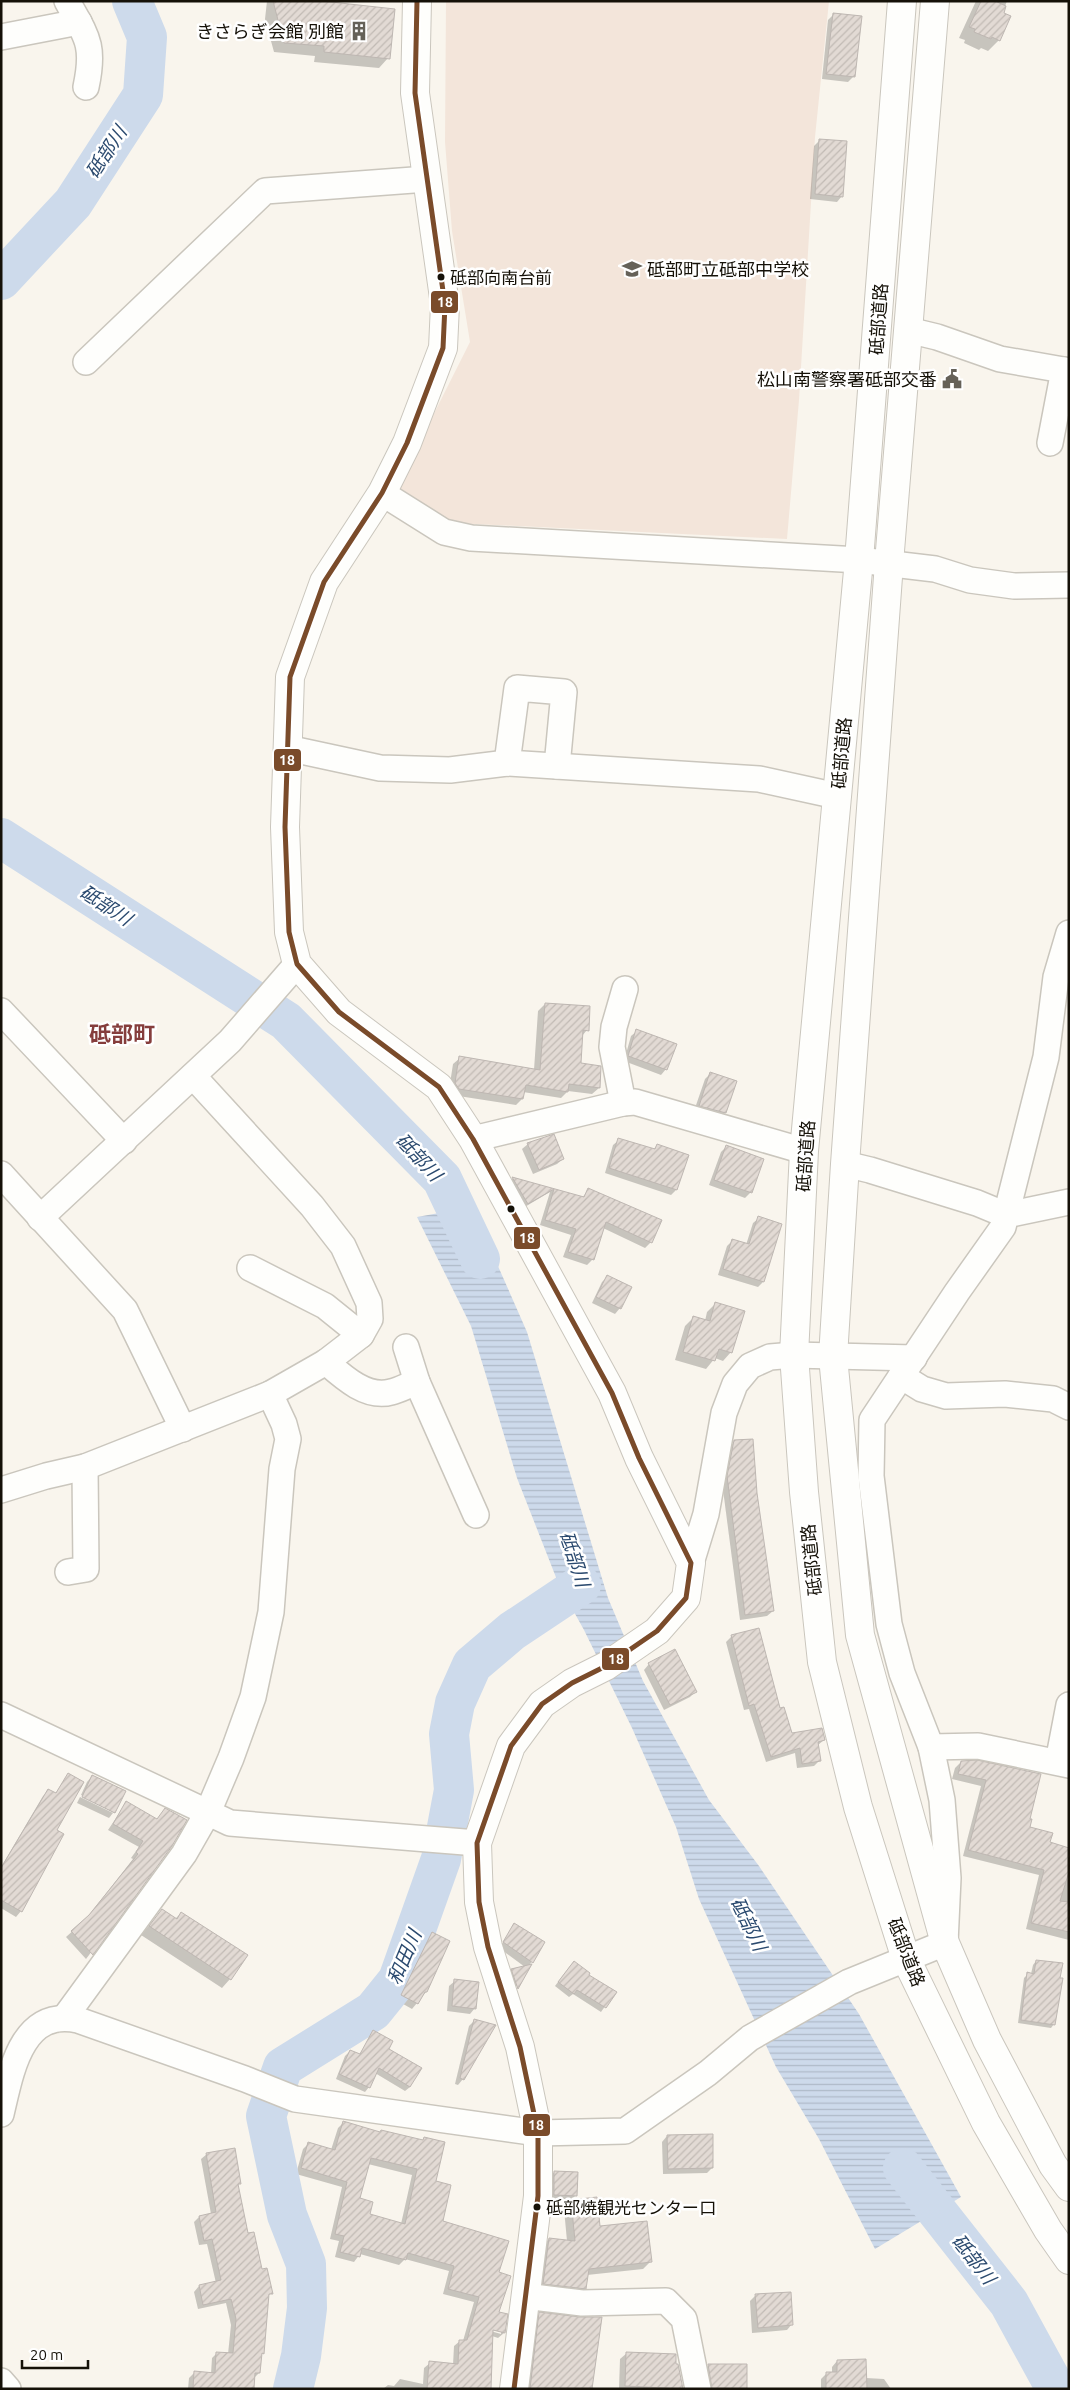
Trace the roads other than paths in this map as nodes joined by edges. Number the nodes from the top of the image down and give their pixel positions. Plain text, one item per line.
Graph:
1 (417, 1) edge
2 (902, 1) edge
3 (936, 1) edge
4 (73, 12) edge
5 (1, 37) edge
6 (86, 86) dead end
7 (427, 179) junction
8 (908, 330) junction
9 (86, 362) dead end
10 (1066, 371) edge
11 (1050, 444) dead end
12 (382, 493) junction
13 (859, 560) junction
14 (889, 563) junction
15 (1069, 585) edge
16 (287, 748) junction
17 (507, 763) junction
18 (557, 766) junction
19 (837, 796) junction
20 (1069, 933) edge
21 (297, 964) junction
22 (625, 989) dead end
23 (1, 1010) edge
24 (193, 1076) junction
25 (623, 1103) junction
26 (473, 1139) junction
27 (124, 1141) junction
28 (804, 1151) junction
29 (844, 1164) junction
30 (1, 1174) edge
31 (1069, 1202) edge
32 (1006, 1215) junction
33 (40, 1218) junction
34 (250, 1268) dead end
35 (361, 1336) junction
36 (406, 1347) dead end
37 (794, 1355) junction
38 (833, 1357) junction
39 (326, 1362) junction
40 (908, 1367) junction
41 (416, 1382) junction
42 (270, 1394) junction
43 (1069, 1407) edge
44 (183, 1429) junction
45 (85, 1467) junction
46 (1, 1490) edge
47 (476, 1515) dead end
48 (691, 1563) junction
49 (68, 1572) dead end
50 (1069, 1706) edge
51 (1, 1715) edge
52 (931, 1746) junction
53 (1063, 1763) edge
54 (208, 1812) junction
55 (471, 1842) junction
56 (945, 1943) junction
57 (906, 1959) junction
58 (65, 2017) junction
59 (1, 2114) edge
60 (538, 2133) junction
61 (1069, 2187) edge
62 (1069, 2260) edge
63 (525, 2296) junction
64 (1, 2381) edge
65 (8, 2389) edge
66 (514, 2389) edge
67 (698, 2389) edge

1 - 7 main road
2 - 13 main road, 砥部道路
3 - 8 main road, 砥部道路
4 - 5 street
4 - 6 street
7 - 9 street
7 - 12 main road
8 - 10 street
8 - 14 main road, 砥部道路
10 - 11 street
12 - 13 street
12 - 16 main road
13 - 14 street
13 - 19 main road, 砥部道路
14 - 15 street
14 - 29 main road, 砥部道路
16 - 17 street
16 - 21 main road
17 - 18 street
17 - 18 street
18 - 19 street
19 - 28 main road, 砥部道路
20 - 32 street
21 - 24 street
21 - 26 main road
22 - 25 street
23 - 27 street
24 - 27 street
24 - 35 street
25 - 26 street
25 - 28 street
26 - 48 main road
27 - 33 street
28 - 37 main road, 砥部道路
29 - 32 street
29 - 38 main road, 砥部道路
30 - 33 street
31 - 32 street
32 - 40 street
33 - 44 street
34 - 35 street
35 - 39 street
36 - 41 street
37 - 38 street
37 - 48 street
37 - 57 main road, 砥部道路
38 - 40 street
38 - 56 main road, 砥部道路
39 - 41 street
39 - 42 street
40 - 43 street
40 - 52 street
41 - 47 street
42 - 44 street
42 - 54 street
44 - 45 street
45 - 46 street
45 - 49 street
48 - 55 main road
50 - 53 street
51 - 54 street
52 - 53 street
52 - 56 street
54 - 55 street
54 - 58 street
55 - 60 main road
56 - 57 street
56 - 61 main road, 砥部道路
57 - 60 street
57 - 62 main road, 砥部道路
58 - 59 street
58 - 60 street
60 - 63 main road
63 - 66 main road
63 - 67 street
64 - 65 street

